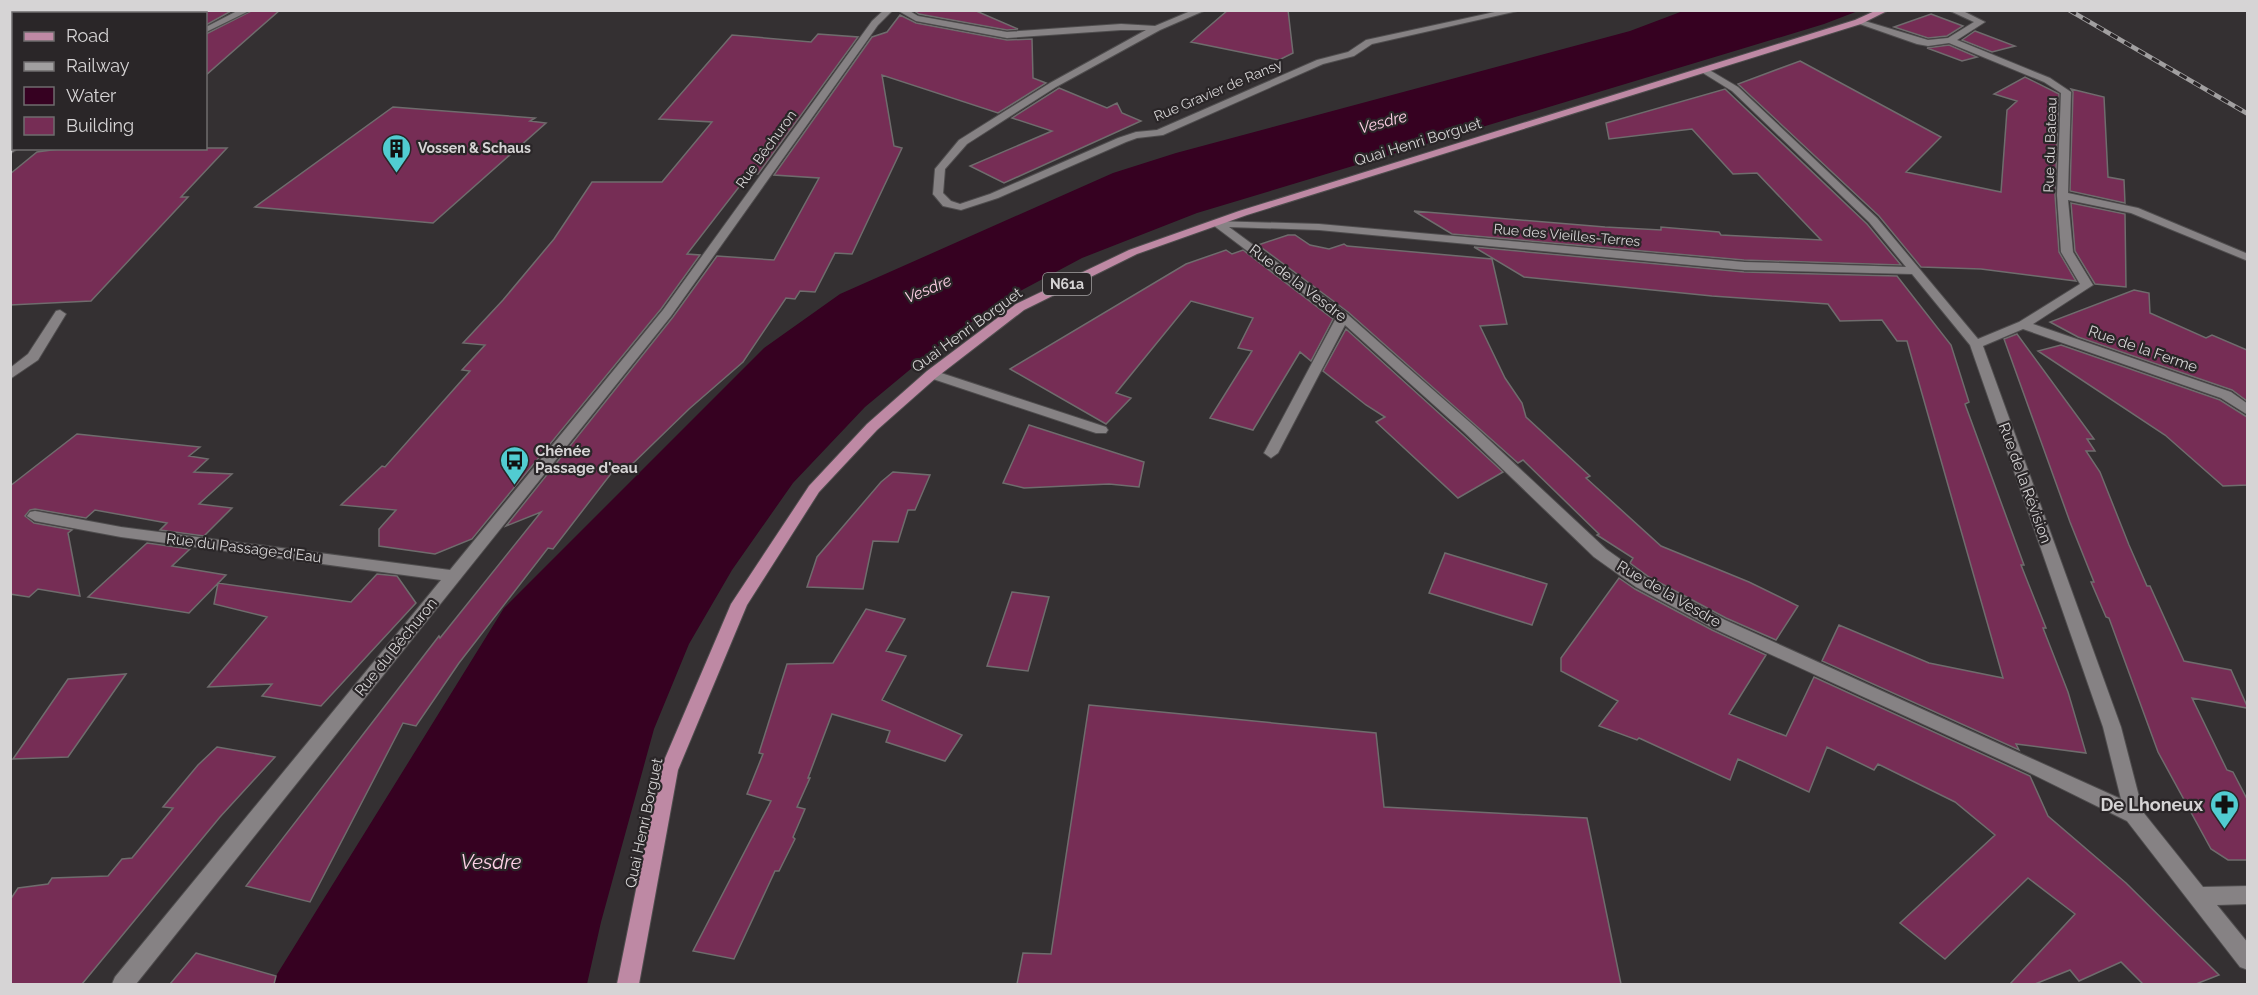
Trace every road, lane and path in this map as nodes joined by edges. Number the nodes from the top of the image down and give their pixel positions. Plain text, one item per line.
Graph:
1 (248, 10) edge
2 (889, 10) edge
3 (902, 10) edge
4 (1202, 10) edge
5 (1518, 10) edge
6 (1885, 10) edge
7 (1952, 10) edge
8 (1858, 22) junction
9 (1157, 28) junction
10 (207, 30) edge
11 (1950, 40) junction
12 (1706, 71) junction
13 (2061, 195) junction
14 (1217, 223) junction
15 (2247, 258) edge
16 (1915, 271) junction
17 (670, 308) joint
18 (60, 314) dead end
19 (1343, 317) junction
20 (2023, 325) junction
21 (1976, 344) junction
22 (932, 374) junction
23 (10, 375) edge
24 (2247, 411) edge
25 (1101, 430) dead end
26 (1271, 453) dead end
27 (34, 516) dead end
28 (454, 576) junction
29 (2134, 816) junction
30 (2247, 895) edge
31 (2197, 896) junction
32 (2247, 960) edge
33 (123, 984) edge
34 (628, 984) edge

1 - 10 street
2 - 17 street, Rue Bêchuron
3 - 9 street
4 - 9 street
5 - 9 street, Rue Gravier de Ransy
6 - 8 main road, Quai Henri Borguet / N61a
7 - 11 street, Rue du Bateau
8 - 11 street, Rue du Bateau
8 - 12 main road, Quai Henri Borguet / N61a
11 - 13 street, Rue du Bateau
12 - 14 main road, Quai Henri Borguet / N61a
12 - 16 street, Rue de la Révision
13 - 15 street
13 - 20 street, Rue du Bateau
14 - 16 street, Rue des Vieilles-Terres
14 - 19 street, Rue de la Vesdre
14 - 22 main road, Quai Henri Borguet / N61a
16 - 21 street, Rue de la Révision
17 - 28 street, Rue du Bêchuron
18 - 23 street
19 - 26 street
19 - 29 street, Rue de la Vesdre
20 - 21 street
20 - 24 street, Rue de la Ferme
21 - 29 street, Rue de la Révision
22 - 25 street
22 - 34 main road, Quai Henri Borguet / N61a
27 - 28 street, Rue du Passage-d'Eau
28 - 33 street, Rue du Bêchuron
29 - 31 street, Rue de la Révision
30 - 31 street
31 - 32 street, Rue de la Révision

